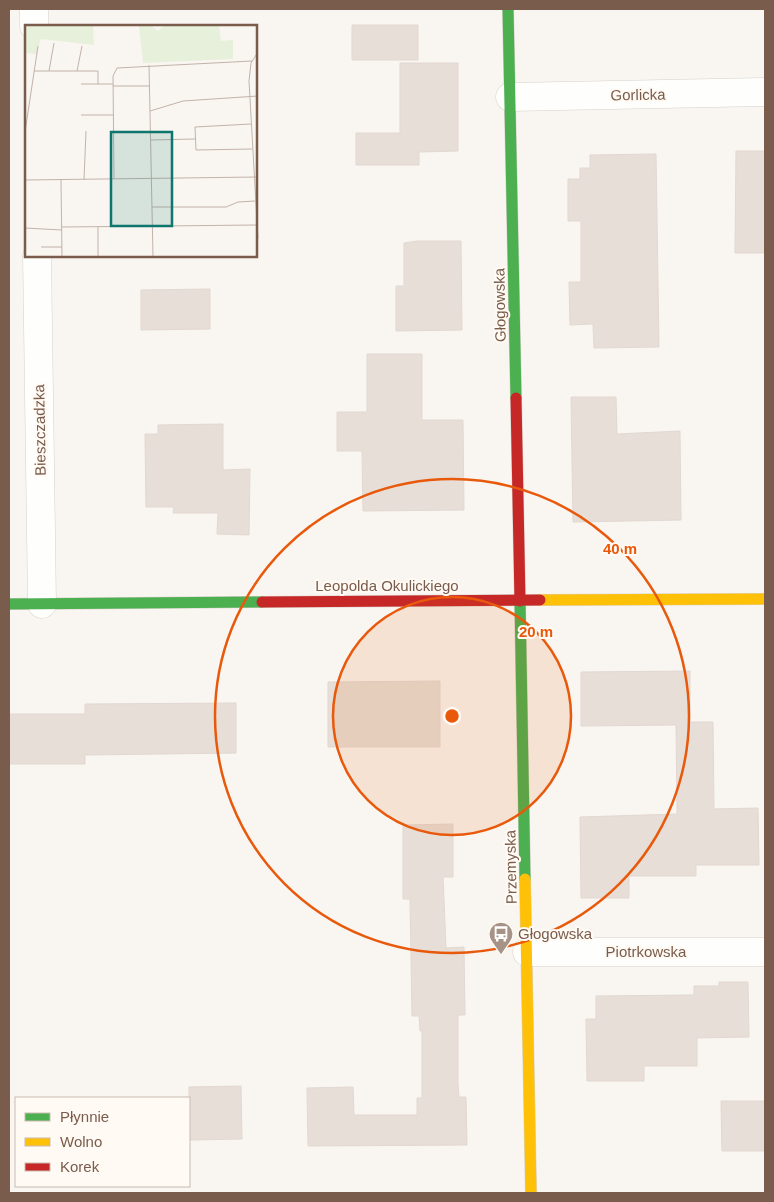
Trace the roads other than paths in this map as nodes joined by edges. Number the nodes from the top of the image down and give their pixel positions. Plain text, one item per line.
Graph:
1 (34, 9) edge
2 (508, 9) edge
3 (34, 25) edge
4 (765, 92) edge
5 (510, 97) junction
6 (37, 258) edge
7 (765, 599) edge
8 (521, 600) junction
9 (9, 604) edge
10 (42, 604) junction
11 (527, 952) junction
12 (765, 952) edge
13 (531, 1193) edge

1 - 3 street
2 - 5 street, Głogowska
4 - 5 street, Gorlicka
5 - 8 street, Głogowska
6 - 10 street, Bieszczadzka
7 - 8 street, Leopolda Okulickiego
8 - 10 street, Leopolda Okulickiego
8 - 11 street, Przemyska
9 - 10 street, Leopolda Okulickiego
11 - 12 street, Piotrkowska
11 - 13 street, Przemyska

